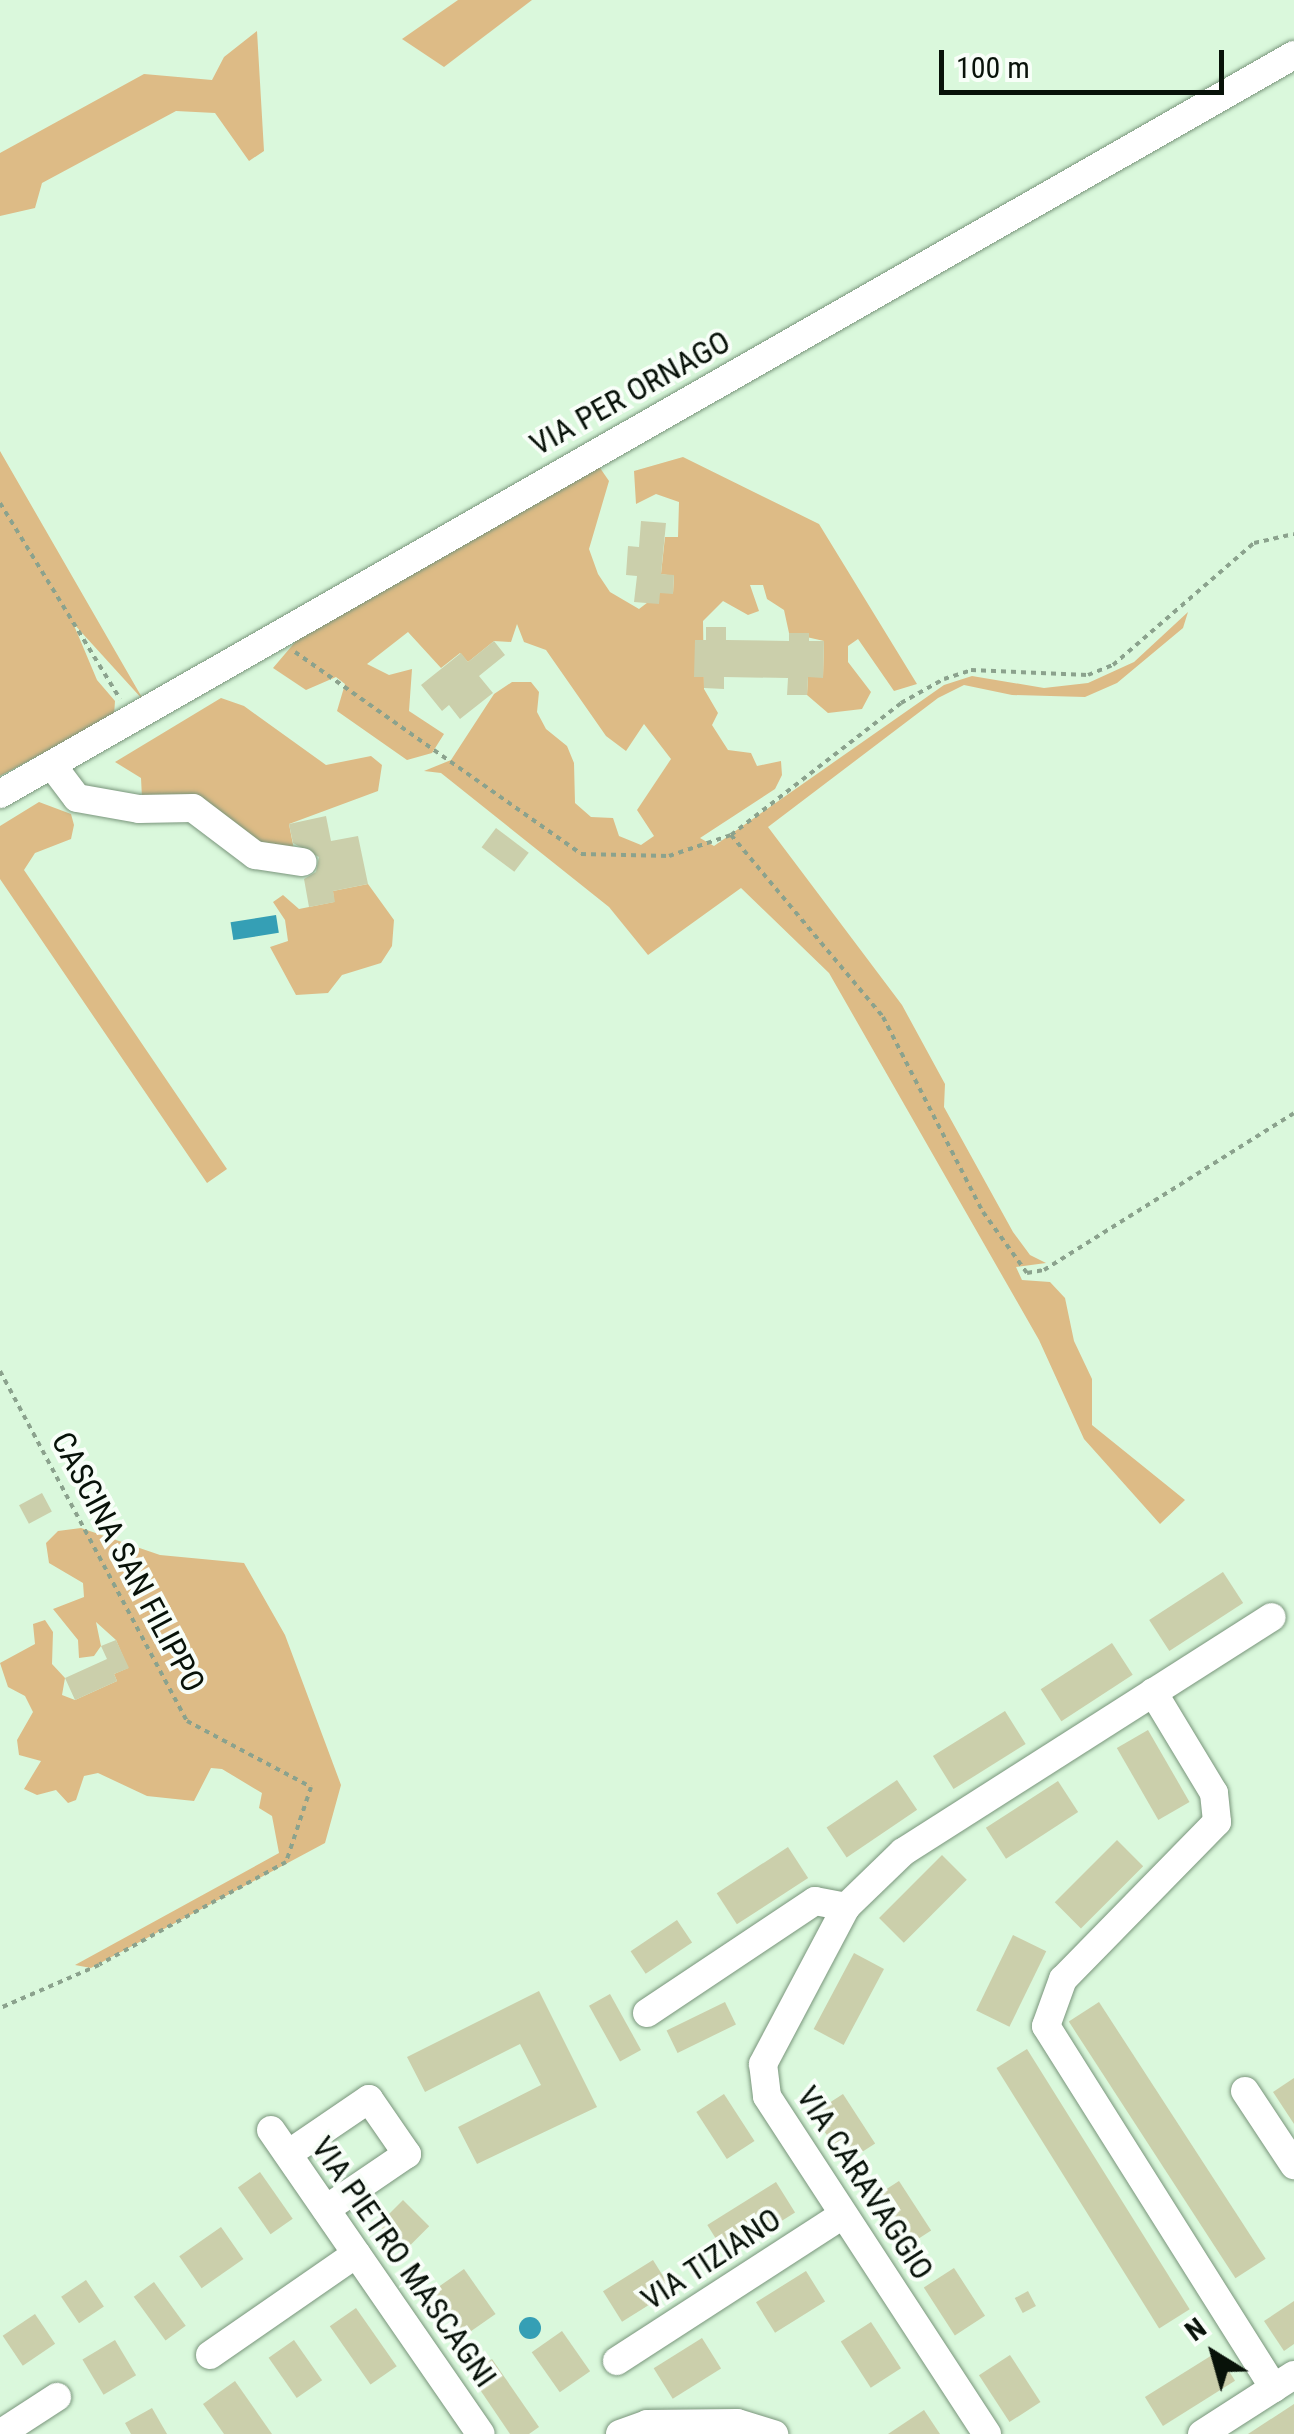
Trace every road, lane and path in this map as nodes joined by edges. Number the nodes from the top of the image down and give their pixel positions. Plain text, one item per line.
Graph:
1 (1294, 55) edge
2 (0, 503) edge
3 (1294, 534) edge
4 (275, 638) junction
5 (134, 720) junction
6 (52, 766) junction
7 (0, 794) edge
8 (730, 835) junction
9 (302, 862) dead end
10 (1294, 1113) edge
11 (0, 1371) edge
12 (1272, 1617) dead end
13 (1153, 1692) junction
14 (846, 1907) junction
15 (0, 2008) edge
16 (647, 2013) dead end
17 (1245, 2091) dead end
18 (270, 2130) dead end
19 (288, 2154) junction
20 (1294, 2165) edge
21 (326, 2210) junction
22 (843, 2215) junction
23 (356, 2254) junction
24 (210, 2355) dead end
25 (617, 2361) dead end
26 (1284, 2382) edge
27 (57, 2396) dead end
28 (0, 2434) edge
29 (481, 2434) edge
30 (620, 2434) edge
31 (774, 2434) edge
32 (986, 2434) edge
33 (1202, 2434) edge

1 - 4 street, VIA PER ORNAGO
2 - 5 path
3 - 8 path
4 - 5 street, VIA PER ORNAGO
4 - 8 path
5 - 6 street, VIA PER ORNAGO
6 - 7 street, VIA PER ORNAGO
6 - 9 street
8 - 10 path
11 - 15 path, CASCINA SAN FILIPPO
12 - 13 street, VIA CARAVAGGIO
13 - 14 street, VIA CARAVAGGIO
13 - 26 street
14 - 16 street
14 - 22 street, VIA CARAVAGGIO
17 - 20 street
18 - 19 street, VIA PIETRO MASCAGNI
19 - 21 street, VIA PIETRO MASCAGNI
19 - 21 street
21 - 23 street, VIA PIETRO MASCAGNI
22 - 25 street, VIA TIZIANO
22 - 32 street, VIA CARAVAGGIO
23 - 24 street
23 - 29 street, VIA PIETRO MASCAGNI
26 - 33 street
27 - 28 street
30 - 31 street

